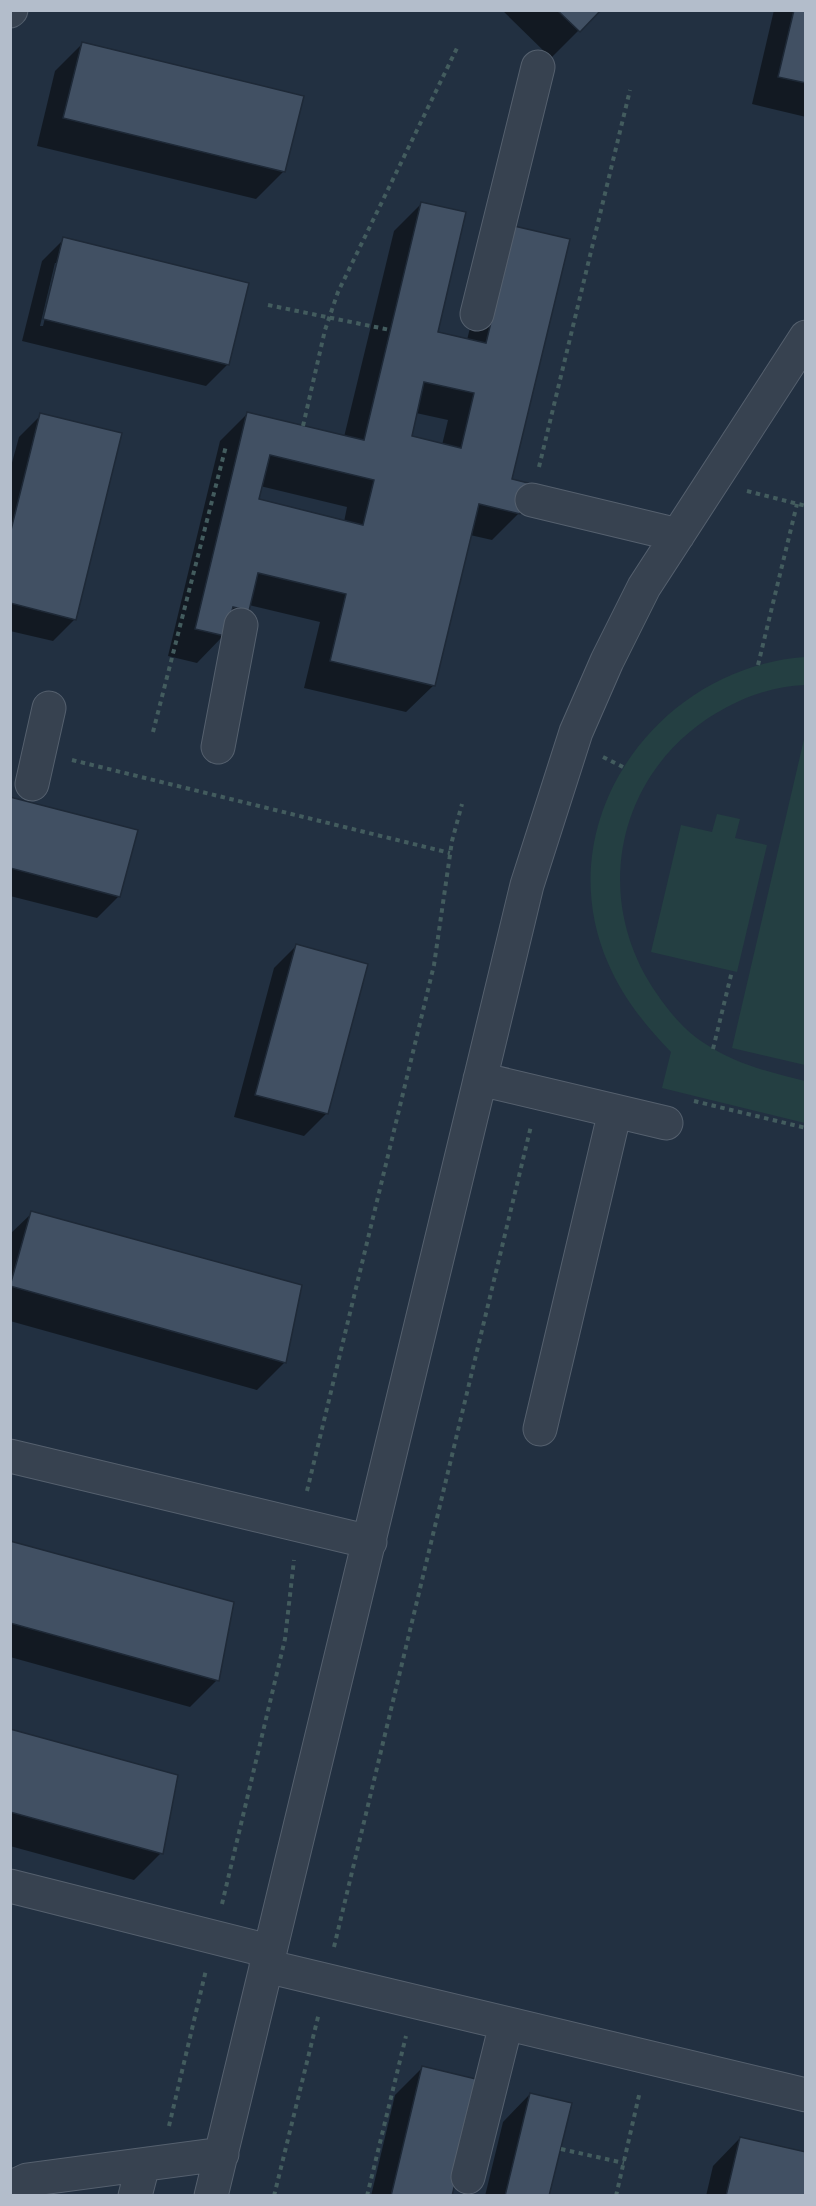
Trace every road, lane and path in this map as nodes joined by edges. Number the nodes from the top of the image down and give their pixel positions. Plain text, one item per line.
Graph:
1 (458, 46) dead end
2 (538, 67) dead end
3 (630, 90) dead end
4 (268, 305) dead end
5 (477, 314) dead end
6 (329, 315) junction
7 (390, 330) dead end
8 (806, 337) edge
9 (303, 426) dead end
10 (226, 446) dead end
11 (712, 482) junction
12 (531, 500) joint
13 (797, 504) junction
14 (806, 506) edge
15 (678, 535) junction
16 (241, 625) dead end
17 (758, 665) dead end
18 (49, 708) dead end
19 (153, 732) dead end
20 (218, 747) dead end
21 (39, 752) junction
22 (32, 784) dead end
23 (462, 804) dead end
24 (450, 853) junction
25 (732, 971) dead end
26 (713, 1049) dead end
27 (480, 1079) junction
28 (538, 1093) junction
29 (692, 1101) dead end
30 (615, 1111) junction
31 (666, 1124) dead end
32 (806, 1128) edge
33 (540, 1429) dead end
34 (10, 1456) edge
35 (298, 1525) junction
36 (370, 1542) junction
37 (10, 1886) edge
38 (214, 1937) junction
39 (267, 1958) junction
40 (326, 1981) junction
41 (414, 2002) junction
42 (506, 2024) junction
43 (648, 2058) junction
44 (806, 2095) edge
45 (561, 2149) dead end
46 (222, 2154) junction
47 (624, 2163) junction
48 (146, 2174) edge
49 (468, 2177) dead end
50 (10, 2188) edge
51 (211, 2196) edge
52 (274, 2196) edge
53 (368, 2196) edge
54 (616, 2196) edge

1 - 6 path
2 - 5 lane
3 - 12 path
4 - 6 path
6 - 7 path
6 - 9 path
8 - 11 lane
10 - 19 path
11 - 13 path
11 - 15 lane
12 - 15 lane
13 - 14 path
13 - 17 path
15 - 27 lane
16 - 20 lane
18 - 21 lane
21 - 22 lane
21 - 24 path
23 - 24 path
24 - 35 path
25 - 26 path
27 - 28 lane
27 - 36 lane
28 - 30 lane
28 - 40 path
29 - 32 path
30 - 31 lane
30 - 33 lane
34 - 35 lane
35 - 36 lane
35 - 38 path
36 - 39 lane
37 - 38 lane
38 - 39 lane
38 - 48 path
39 - 40 lane
39 - 46 lane
40 - 41 lane
40 - 52 path
41 - 42 lane
41 - 53 path
42 - 43 lane
42 - 49 lane
43 - 44 lane
43 - 47 path
45 - 47 path
46 - 48 lane
46 - 51 lane
47 - 54 path
48 - 50 lane

